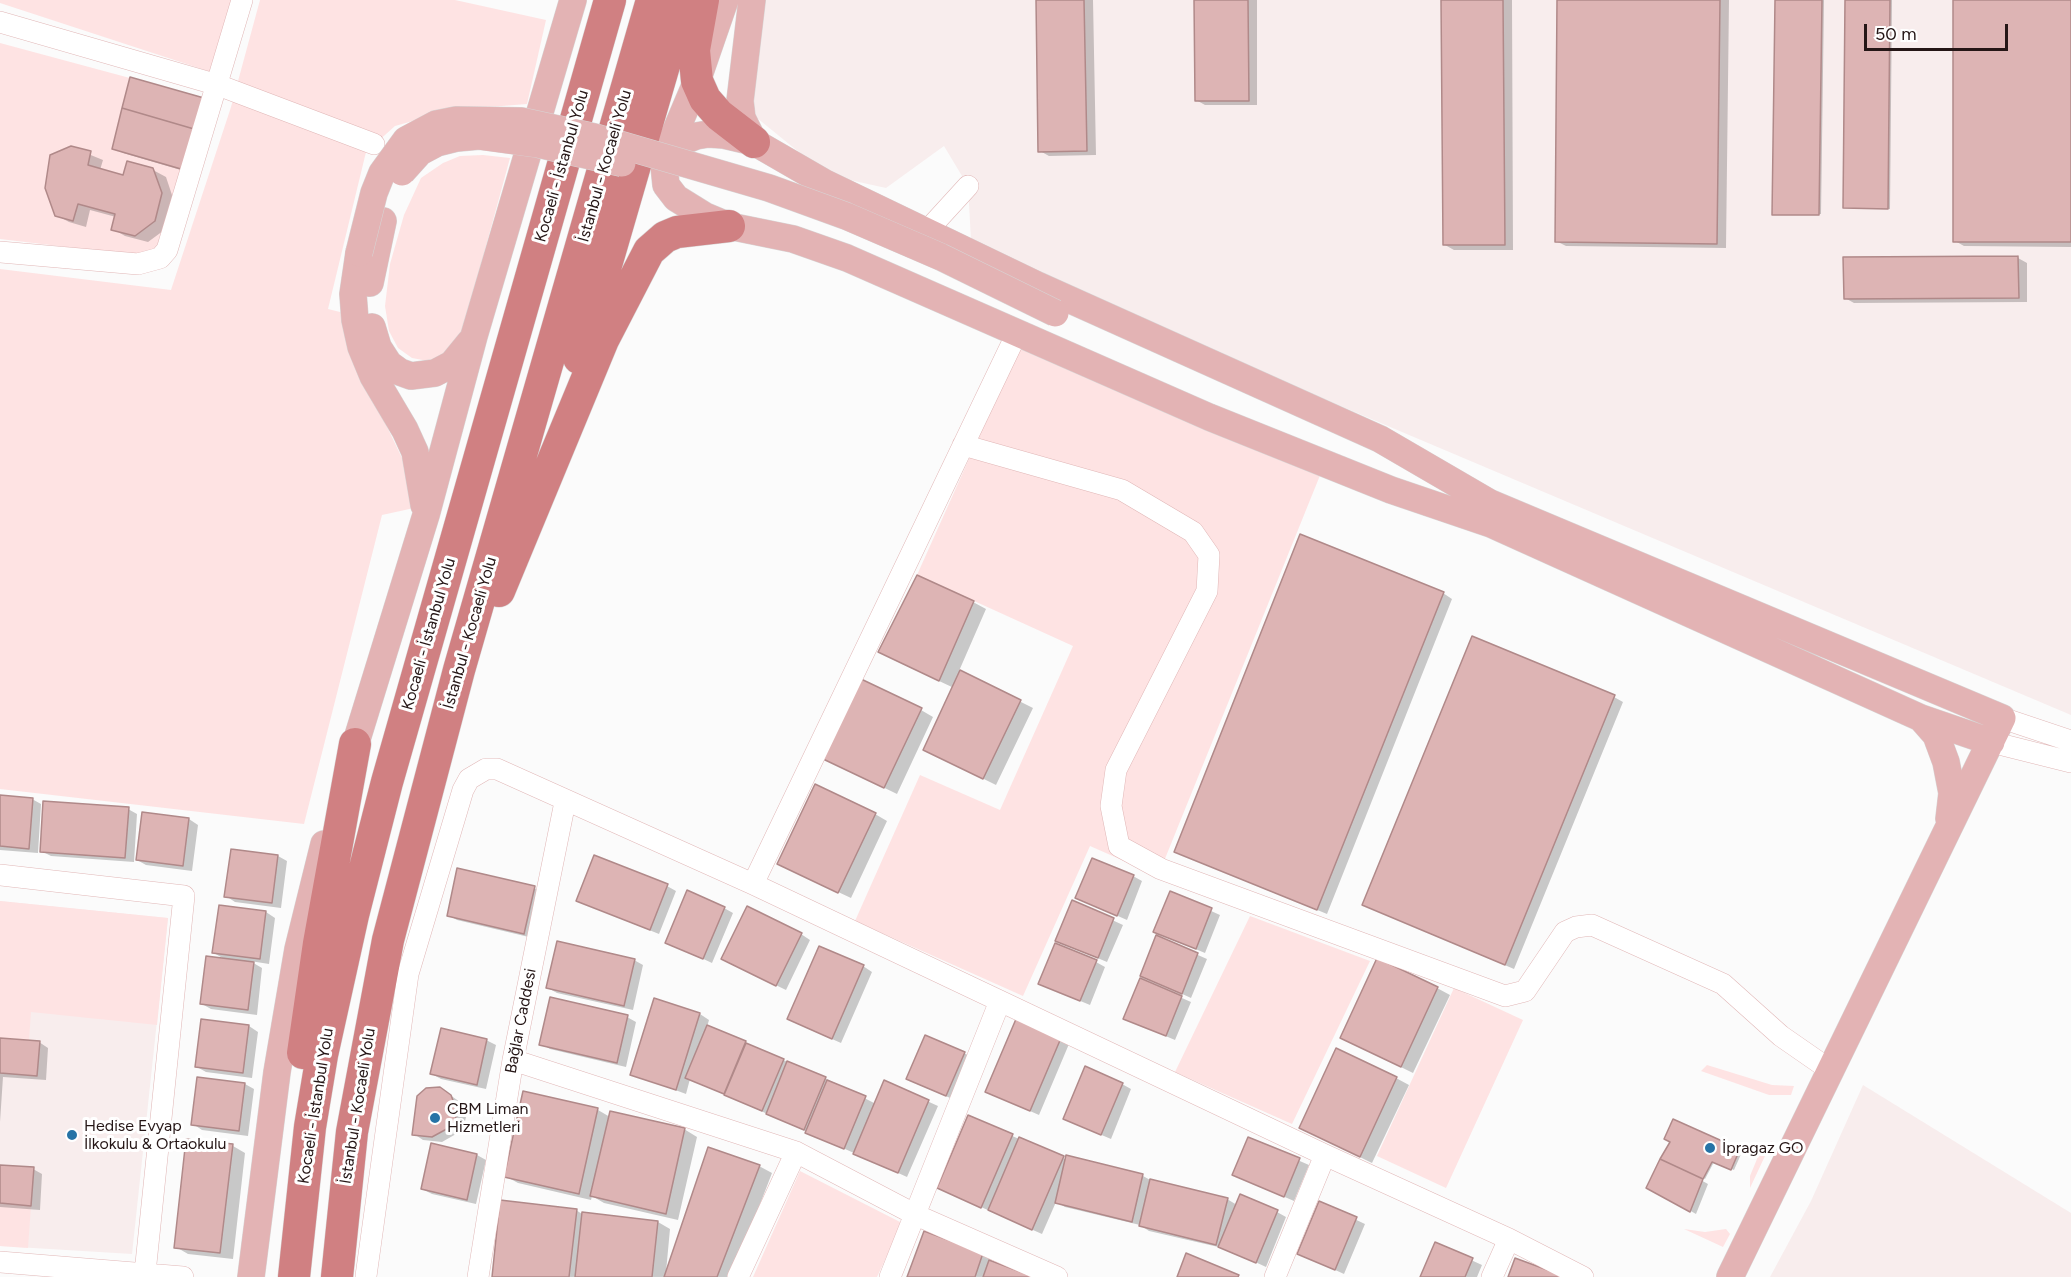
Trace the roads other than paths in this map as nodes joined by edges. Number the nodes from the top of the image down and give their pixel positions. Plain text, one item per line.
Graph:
1 (242, 0) edge
2 (573, 0) edge
3 (610, 0) edge
4 (652, 0) edge
5 (683, 0) edge
6 (703, 0) edge
7 (725, 0) edge
8 (752, 0) edge
9 (0, 22) edge
10 (697, 81) junction
11 (218, 85) junction
12 (754, 142) junction
13 (374, 144) dead end
14 (666, 156) junction
15 (968, 186) dead end
16 (729, 226) junction
17 (926, 232) junction
18 (0, 252) edge
19 (1053, 321) junction
20 (1017, 333) junction
21 (474, 336) junction
22 (963, 446) junction
23 (542, 482) junction
24 (1490, 514) junction
25 (426, 515) junction
26 (461, 665) junction
27 (1921, 718) junction
28 (1996, 730) junction
29 (2071, 741) edge
30 (355, 744) junction
31 (2071, 762) edge
32 (565, 802) junction
33 (1948, 829) junction
34 (0, 875) edge
35 (753, 884) junction
36 (1000, 1001) junction
37 (513, 1060) junction
38 (1830, 1070) junction
39 (796, 1152) junction
40 (1324, 1155) junction
41 (303, 1191) junction
42 (916, 1215) junction
43 (1509, 1239) junction
44 (0, 1262) edge
45 (75, 1273) edge
46 (146, 1274) junction
47 (183, 1277) edge
48 (251, 1277) edge
49 (294, 1277) edge
50 (356, 1277) edge
51 (478, 1277) edge
52 (738, 1277) edge
53 (890, 1277) edge
54 (1057, 1277) edge
55 (1275, 1277) edge
56 (1492, 1277) edge
57 (1583, 1277) edge
58 (1730, 1277) edge

1 - 11 street
2 - 21 main road
3 - 41 highway, Kocaeli - İstanbul Yolu
4 - 26 highway, İstanbul - Kocaeli Yolu
5 - 23 highway
6 - 10 highway
7 - 10 main road
8 - 12 main road
9 - 11 street
10 - 12 highway
10 - 14 main road
11 - 13 street
11 - 18 street
12 - 14 main road
12 - 17 main road
14 - 16 main road
15 - 17 street
16 - 20 main road
16 - 23 highway
17 - 24 main road
19 - 21 main road, bridge
19 - 24 main road
19 - 25 main road, bridge
20 - 22 street
20 - 24 main road
21 - 25 main road
22 - 35 street
22 - 38 street
23 - 26 highway
24 - 27 main road
24 - 28 main road
25 - 30 main road
26 - 50 highway, İstanbul - Kocaeli Yolu
27 - 28 main road
27 - 33 main road
28 - 29 street
28 - 31 street
28 - 33 main road
30 - 41 highway
30 - 48 main road
32 - 35 street
32 - 37 street, Bağlar Caddesi
32 - 50 street
33 - 38 main road
34 - 46 street
35 - 36 street
36 - 40 street
36 - 42 street
37 - 39 street
37 - 51 street, Bağlar Caddesi
38 - 58 main road
39 - 42 street
39 - 52 street
40 - 43 street
40 - 55 street
41 - 49 highway, Kocaeli - İstanbul Yolu
42 - 53 street
42 - 54 street
43 - 56 street
43 - 57 street
44 - 45 street
45 - 46 street
46 - 47 street

